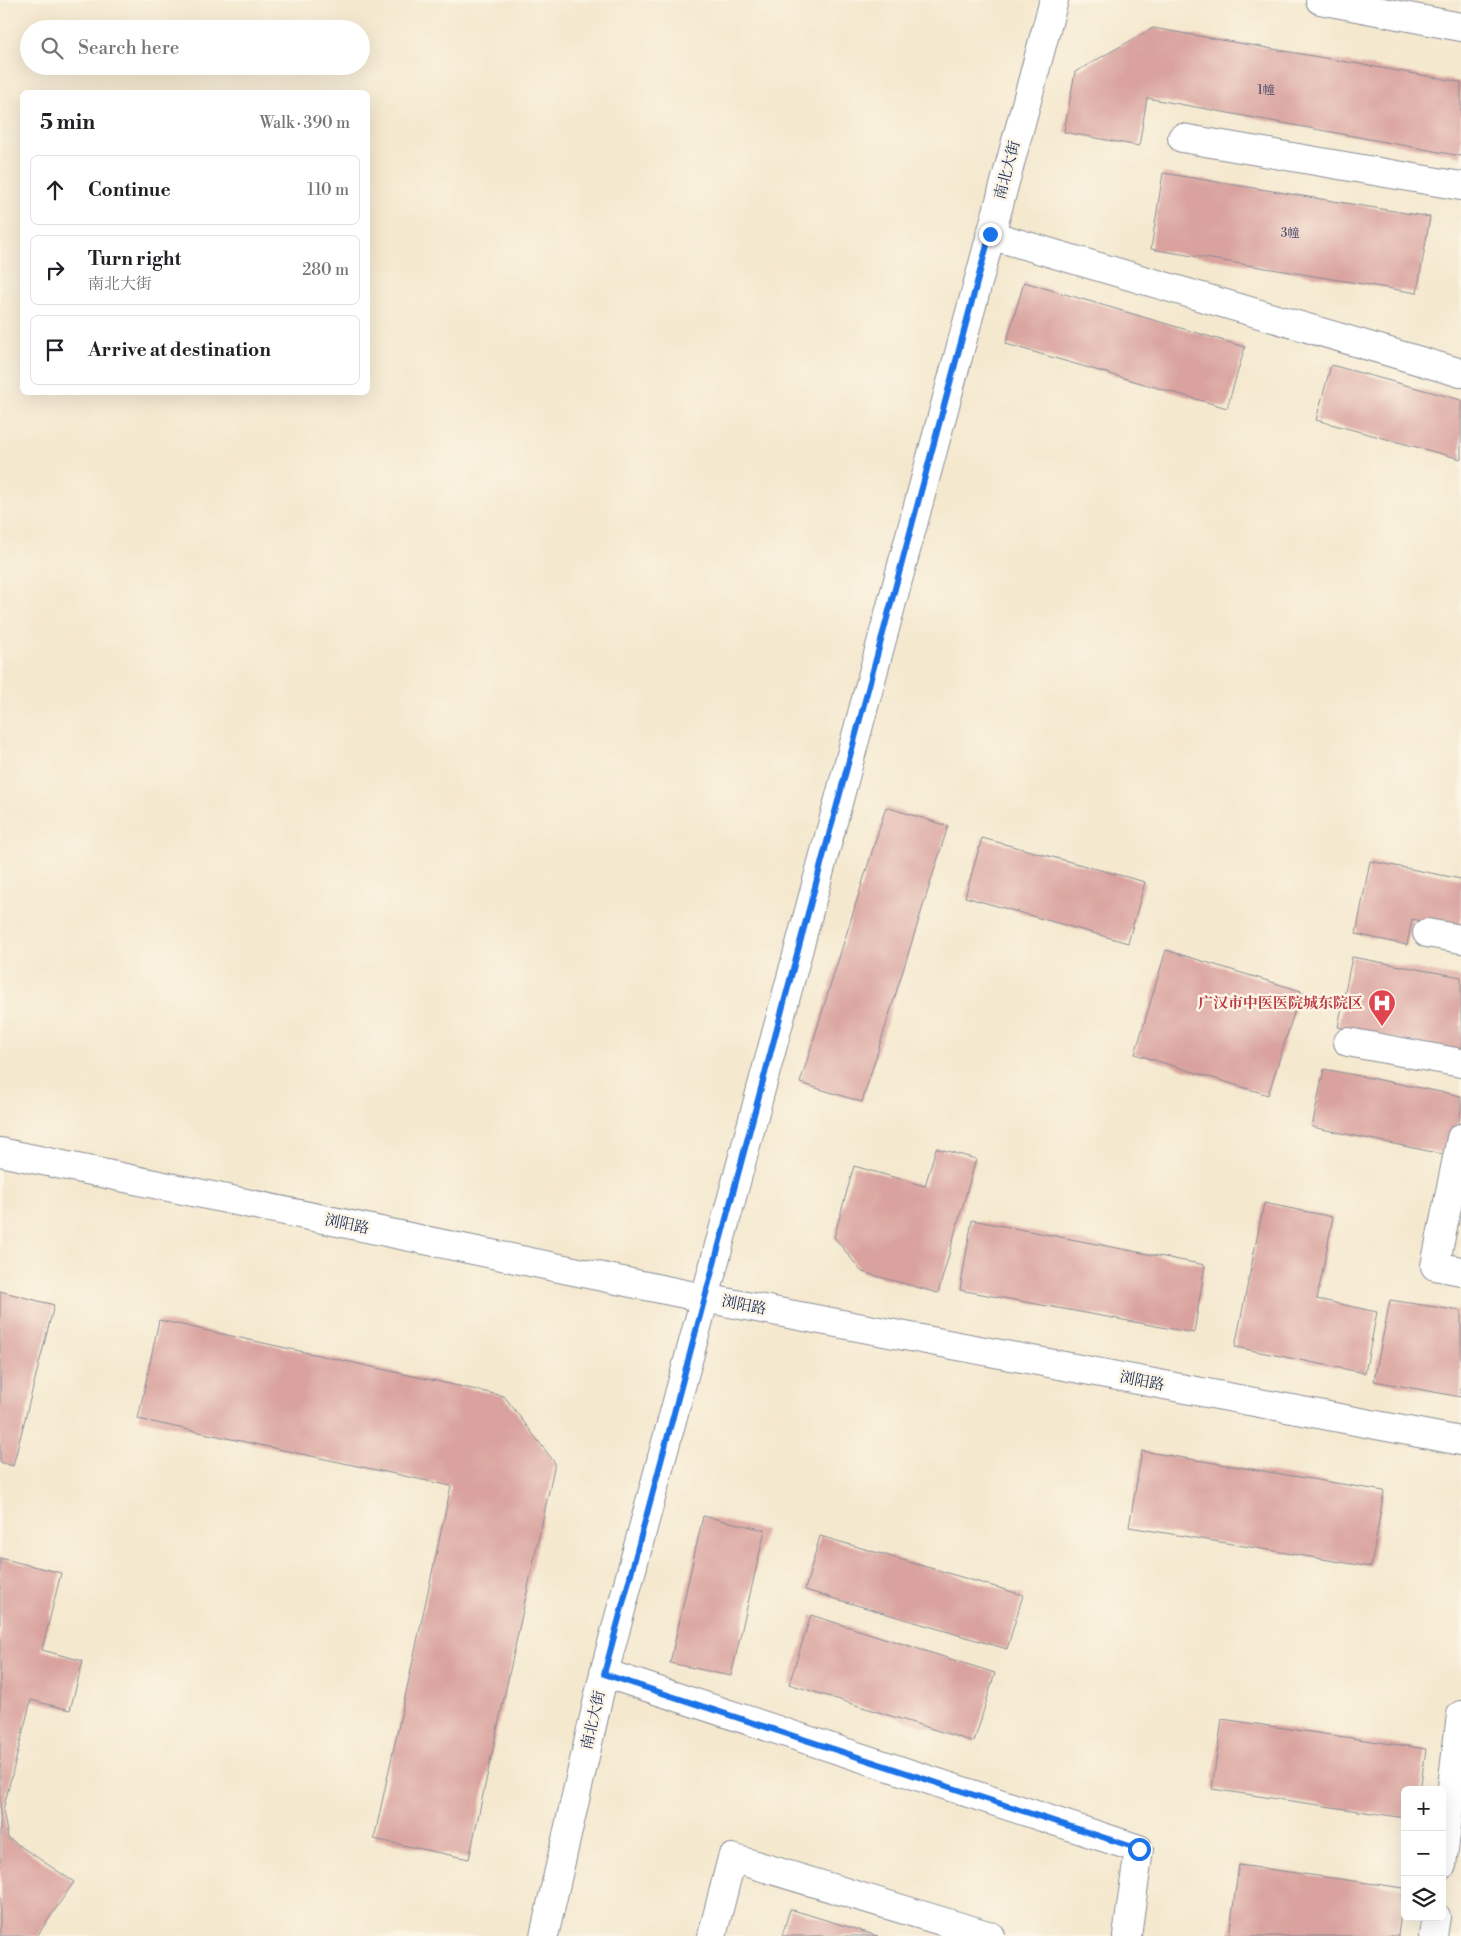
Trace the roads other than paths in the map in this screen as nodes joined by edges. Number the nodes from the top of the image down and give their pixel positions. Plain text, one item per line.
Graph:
1 (1054, 0) edge
2 (1320, 0) edge
3 (1461, 27) edge
4 (1182, 138) dead end
5 (1461, 186) edge
6 (990, 234) junction
7 (1461, 373) edge
8 (1427, 932) dead end
9 (1461, 939) edge
10 (1348, 1042) dead end
11 (1461, 1063) edge
12 (1461, 1138) edge
13 (0, 1152) edge
14 (1461, 1271) edge
15 (704, 1298) junction
16 (1461, 1441) edge
17 (604, 1674) junction
18 (1461, 1715) edge
19 (1446, 1833) edge
20 (1435, 1921) edge
21 (544, 1936) edge
22 (712, 1936) edge
23 (991, 1936) edge
24 (1127, 1936) edge
25 (1433, 1936) edge

1 - 6 street, 南北大街
2 - 3 street
4 - 5 street
6 - 7 street
6 - 15 street, 南北大街
8 - 9 street
10 - 11 street
12 - 14 street
13 - 15 street, 浏阳路
15 - 16 street, 浏阳路
15 - 17 street, 南北大街
17 - 21 street, 南北大街
17 - 24 street
18 - 19 street
20 - 25 street
22 - 23 street

